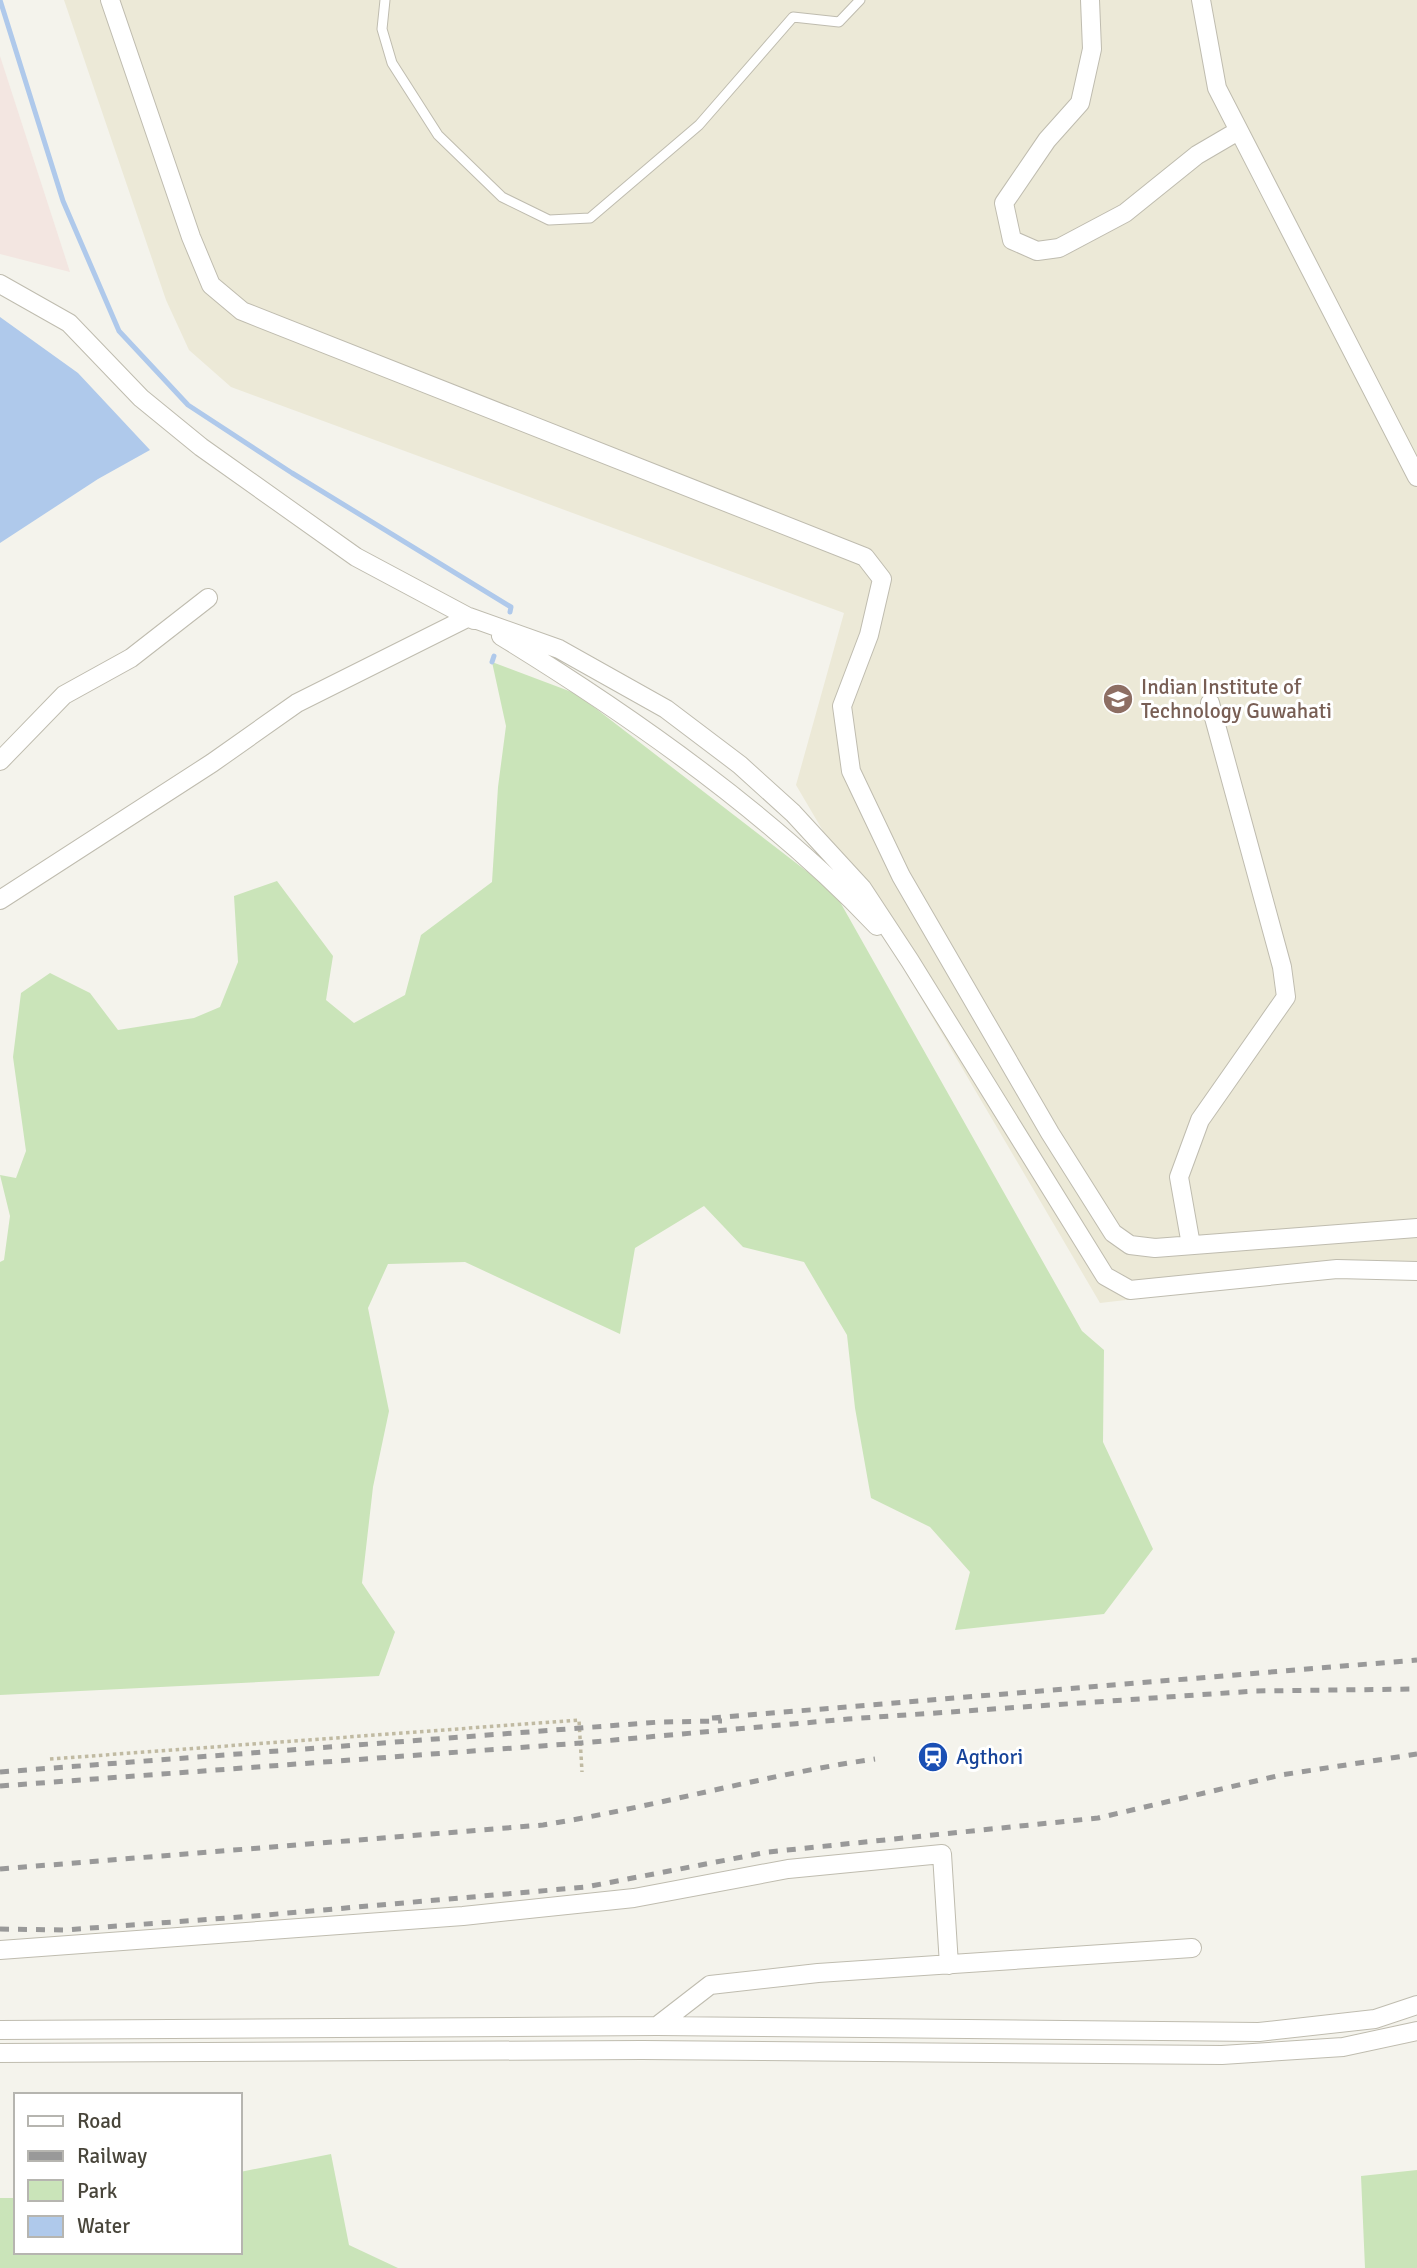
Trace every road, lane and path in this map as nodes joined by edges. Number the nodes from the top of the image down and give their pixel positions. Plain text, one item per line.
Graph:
1 (110, 0) edge
2 (385, 0) edge
3 (860, 0) edge
4 (1090, 0) edge
5 (1200, 0) edge
6 (1238, 131) junction
7 (0, 284) edge
8 (1417, 477) edge
9 (208, 598) dead end
10 (469, 617) junction
11 (1210, 704) dead end
12 (0, 761) edge
13 (0, 900) edge
14 (910, 961) junction
15 (1417, 1228) edge
16 (1191, 1245) junction
17 (1417, 1271) edge
18 (51, 1759) dead end
19 (582, 1772) dead end
20 (1192, 1948) dead end
21 (0, 1950) edge
22 (949, 1965) junction
23 (1417, 2005) edge
24 (657, 2026) junction
25 (1006, 2027) junction
26 (0, 2030) edge
27 (1417, 2031) edge
28 (1007, 2051) junction
29 (0, 2053) edge

1 - 16 street
2 - 3 lane
4 - 6 street
5 - 6 street
6 - 8 street
7 - 10 street
9 - 12 street
10 - 13 street
10 - 14 street
10 - 14 street
11 - 16 street
14 - 17 street
15 - 16 street
18 - 19 path
20 - 22 street
21 - 22 street
22 - 24 street
23 - 25 street
24 - 25 street
24 - 26 street
25 - 28 street
27 - 28 street
28 - 29 street

